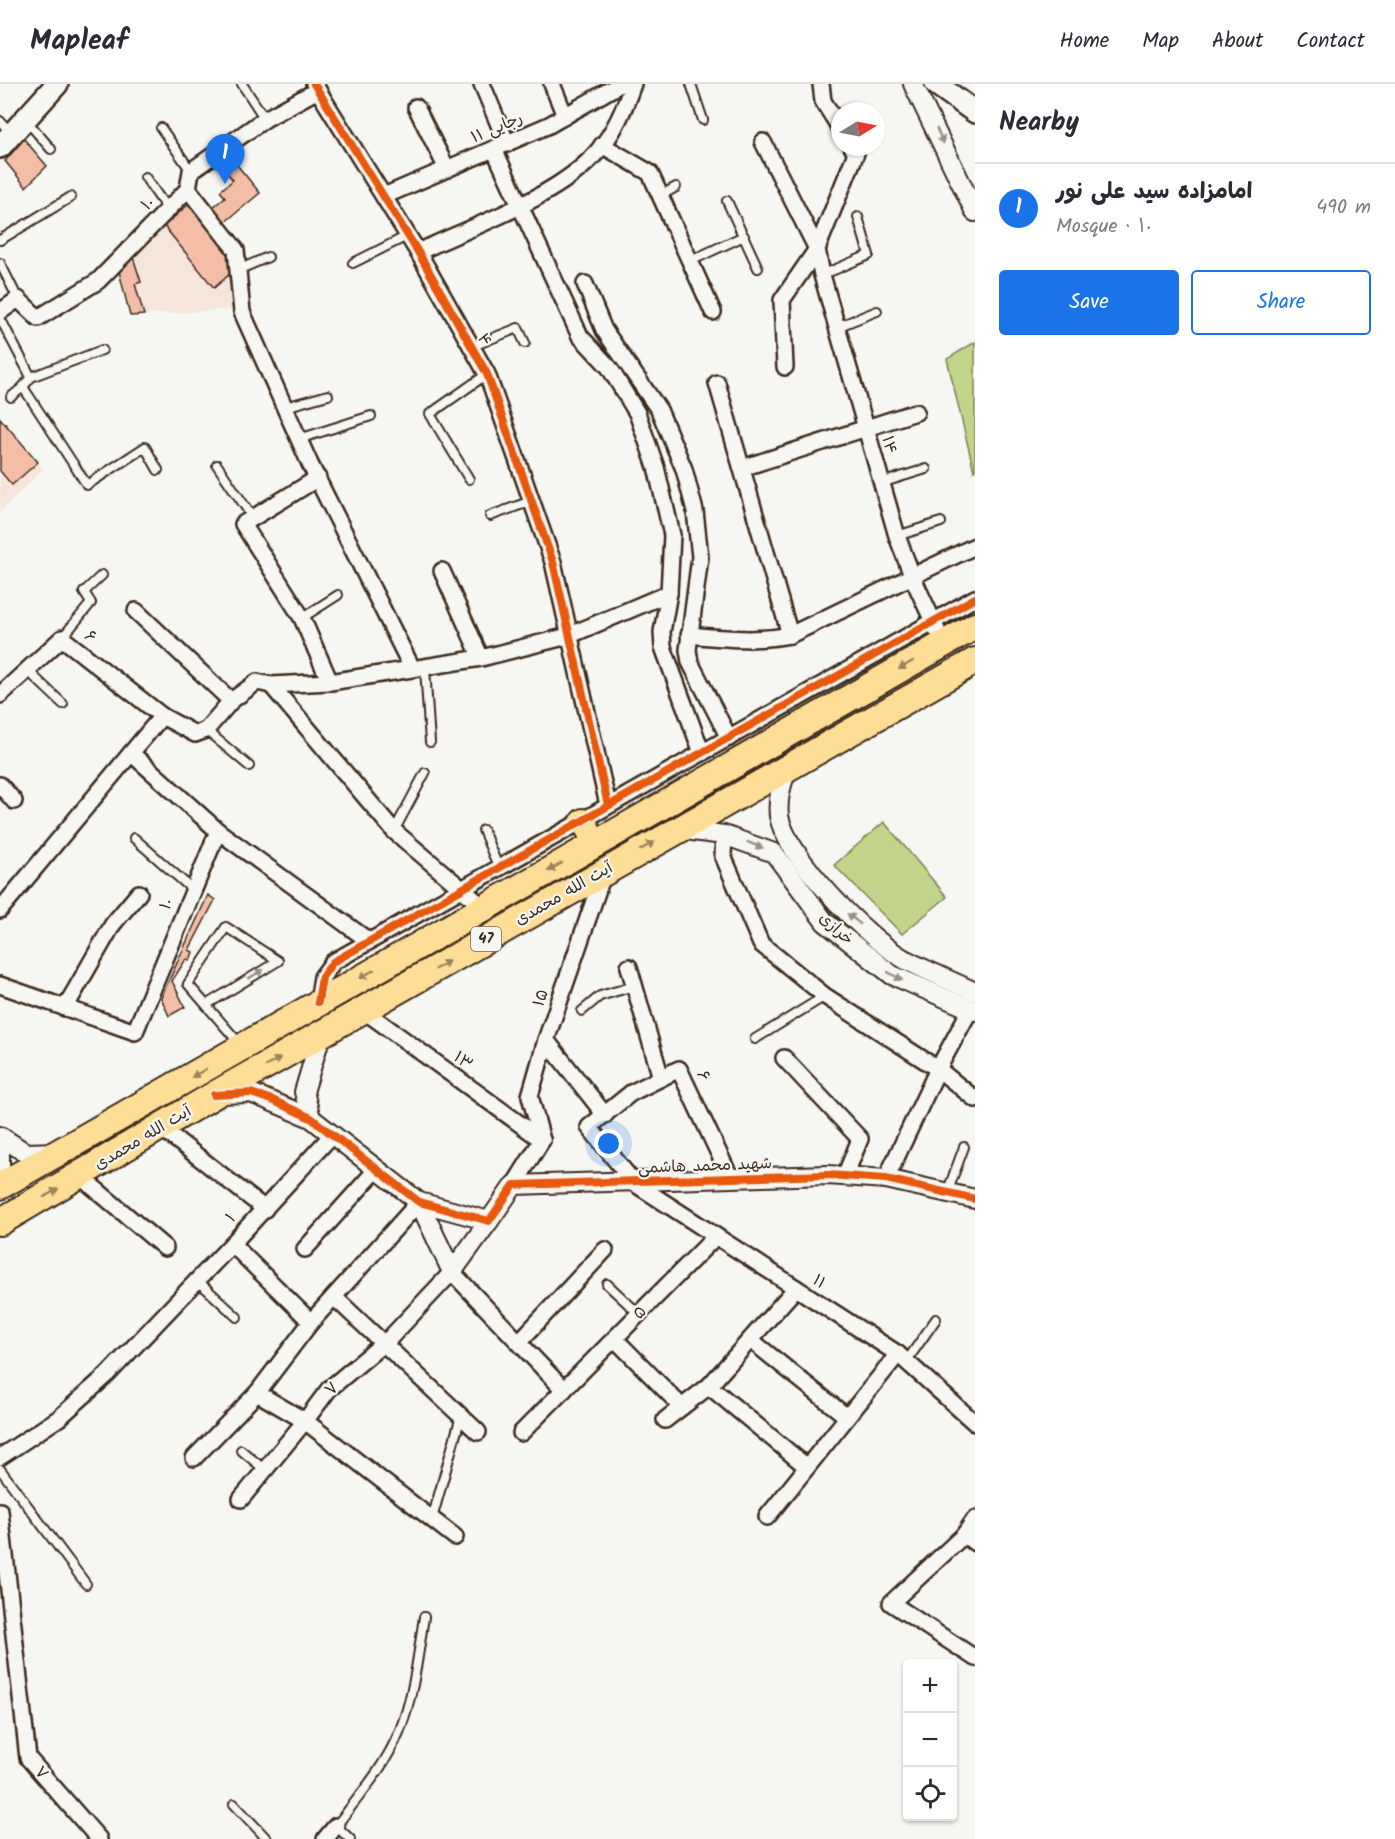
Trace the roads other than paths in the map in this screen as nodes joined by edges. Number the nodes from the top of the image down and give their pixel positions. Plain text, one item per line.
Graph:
1 (57, 84) edge
2 (242, 84) edge
3 (482, 84) edge
4 (552, 84) edge
5 (620, 84) edge
6 (633, 84) edge
7 (691, 84) edge
8 (821, 84) edge
9 (914, 84) edge
10 (936, 84) edge
11 (316, 87) edge
12 (416, 107) dead end
13 (975, 112) edge
14 (831, 114) edge
15 (565, 116) junction
16 (265, 119) junction
17 (703, 120) dead end
18 (161, 128) dead end
19 (9, 130) edge
20 (763, 142) dead end
21 (602, 145) junction
22 (501, 147) junction
23 (51, 149) dead end
24 (855, 156) edge
25 (447, 169) junction
26 (191, 171) junction
27 (145, 177) dead end
28 (676, 187) dead end
29 (188, 189) junction
30 (384, 196) junction
31 (660, 196) junction
32 (71, 197) dead end
33 (727, 201) dead end
34 (519, 204) junction
35 (168, 210) junction
36 (975, 212) edge
37 (858, 217) dead end
38 (407, 236) junction
39 (744, 236) junction
40 (0, 240) edge
41 (818, 249) junction
42 (418, 252) junction
43 (268, 257) dead end
44 (690, 261) junction
45 (0, 263) edge
46 (353, 263) dead end
47 (758, 268) dead end
48 (238, 270) junction
49 (822, 275) junction
50 (585, 284) dead end
51 (18, 299) junction
52 (877, 311) dead end
53 (0, 312) edge
54 (713, 312) dead end
55 (0, 318) edge
56 (837, 327) junction
57 (604, 330) junction
58 (580, 336) junction
59 (525, 343) dead end
60 (473, 346) junction
61 (102, 350) dead end
62 (785, 367) dead end
63 (487, 374) junction
64 (31, 377) junction
65 (717, 383) dead end
66 (23, 387) junction
67 (328, 395) dead end
68 (11, 397) dead end
69 (285, 407) junction
70 (916, 412) dead end
71 (370, 416) dead end
72 (866, 428) junction
73 (299, 439) junction
74 (217, 465) dead end
75 (742, 468) junction
76 (926, 469) dead end
77 (158, 470) dead end
78 (318, 478) junction
79 (469, 479) dead end
80 (881, 483) junction
81 (531, 501) junction
82 (490, 516) dead end
83 (253, 518) junction
84 (942, 522) dead end
85 (897, 536) junction
86 (975, 546) edge
87 (442, 571) dead end
88 (102, 575) dead end
89 (912, 578) junction
90 (669, 593) junction
91 (338, 595) dead end
92 (975, 598) edge
93 (136, 611) dead end
94 (302, 618) junction
95 (975, 626) edge
96 (939, 633) junction
97 (790, 634) junction
98 (689, 635) junction
99 (568, 636) junction
100 (62, 638) junction
101 (481, 658) junction
102 (975, 662) edge
103 (418, 668) junction
104 (27, 670) junction
105 (330, 682) junction
106 (271, 685) junction
107 (0, 695) edge
108 (231, 701) junction
109 (63, 704) dead end
110 (162, 716) junction
111 (206, 730) junction
112 (729, 738) junction
113 (430, 742) dead end
114 (131, 753) junction
115 (711, 763) junction
116 (249, 766) dead end
117 (788, 767) junction
118 (425, 773) dead end
119 (0, 785) edge
120 (682, 793) junction
121 (732, 798) junction
122 (14, 801) dead end
123 (608, 805) junction
124 (583, 821) junction
125 (687, 824) junction
126 (483, 830) dead end
127 (219, 831) junction
128 (394, 831) junction
129 (724, 835) junction
130 (134, 838) dead end
131 (596, 843) junction
132 (499, 869) junction
133 (605, 870) junction
134 (193, 890) junction
135 (462, 891) junction
136 (139, 893) dead end
137 (483, 907) junction
138 (0, 910) edge
139 (369, 941) junction
140 (629, 968) dead end
141 (0, 985) edge
142 (634, 986) junction
143 (825, 996) junction
144 (318, 1002) junction
145 (973, 1004) edge
146 (206, 1005) junction
147 (65, 1008) junction
148 (363, 1010) junction
149 (582, 1011) dead end
150 (321, 1035) junction
151 (755, 1039) dead end
152 (546, 1040) junction
153 (243, 1048) junction
154 (784, 1059) dead end
155 (938, 1069) junction
156 (661, 1078) junction
157 (214, 1095) junction
158 (975, 1099) edge
159 (604, 1115) junction
160 (310, 1118) junction
161 (160, 1127) junction
162 (332, 1135) junction
163 (0, 1136) edge
164 (542, 1140) junction
165 (0, 1145) edge
166 (964, 1148) dead end
167 (64, 1152) junction
168 (376, 1169) junction
169 (0, 1175) edge
170 (80, 1176) junction
171 (845, 1176) junction
172 (731, 1179) junction
173 (886, 1179) junction
174 (634, 1183) junction
175 (514, 1185) junction
176 (0, 1186) edge
177 (947, 1193) junction
178 (975, 1199) edge
179 (419, 1202) junction
180 (265, 1209) junction
181 (489, 1221) junction
182 (0, 1222) edge
183 (716, 1236) junction
184 (232, 1244) junction
185 (165, 1248) dead end
186 (305, 1249) dead end
187 (605, 1250) dead end
188 (452, 1272) junction
189 (198, 1281) junction
190 (606, 1284) dead end
191 (796, 1288) junction
192 (334, 1297) junction
193 (639, 1314) junction
194 (237, 1317) dead end
195 (936, 1319) dead end
196 (311, 1322) junction
197 (615, 1339) junction
198 (752, 1341) junction
199 (385, 1342) junction
200 (519, 1342) junction
201 (902, 1358) junction
202 (709, 1386) junction
203 (564, 1389) junction
204 (257, 1393) junction
205 (682, 1407) junction
206 (461, 1416) junction
207 (847, 1417) junction
208 (665, 1420) dead end
209 (305, 1421) junction
210 (975, 1423) edge
211 (478, 1432) dead end
212 (521, 1433) dead end
213 (241, 1450) dead end
214 (0, 1457) edge
215 (194, 1458) dead end
216 (807, 1467) junction
217 (0, 1469) edge
218 (265, 1470) junction
219 (241, 1499) dead end
220 (0, 1511) edge
221 (767, 1517) dead end
222 (432, 1519) junction
223 (975, 1519) edge
224 (455, 1537) dead end
225 (969, 1539) edge
226 (86, 1584) dead end
227 (424, 1617) dead end
228 (975, 1658) edge
229 (234, 1804) dead end
230 (336, 1826) junction
231 (99, 1839) edge
232 (267, 1839) edge
233 (325, 1839) edge
234 (350, 1839) edge

1 - 19 main road
2 - 16 lane
3 - 22 street
4 - 15 street
5 - 15 street, رجایی ۱۱
6 - 21 street
7 - 17 lane
8 - 14 street
9 -> 36 street
10 - 13 main road
11 - 16 street
11 - 30 street, ۴
12 - 25 street
15 - 22 street, رجایی ۱۱
16 - 26 street
18 - 26 lane
19 - 23 lane
20 - 41 street
21 - 31 street
21 - 34 street
22 - 25 street, رجایی ۱۱
22 - 34 street
24 - 41 street
25 - 30 street, رجایی ۱۱
26 - 29 street
27 - 35 lane
28 - 31 lane
29 - 35 street, ۱۰
29 - 48 street
30 - 38 street, ۴
31 - 44 street
32 - 40 lane
33 - 39 lane
34 - 42 street
34 - 58 street
35 - 51 street, ۱۰
37 - 49 lane
38 - 42 street, ۴
38 - 46 lane
39 - 44 lane
39 - 47 lane
41 - 49 street, ۱۴
41 - 62 street
42 - 60 street, ۴
43 - 48 lane
44 - 54 street
45 - 51 lane
48 - 69 street
49 - 56 street, ۱۴
50 - 57 street
51 - 53 street
52 - 56 lane
55 - 64 lane
56 - 72 street, ۱۴
57 - 58 street
57 - 98 street
58 - 90 street
59 - 60 lane
60 - 63 street, ۴
61 - 64 lane
63 - 79 lane
63 - 81 street, ۴
64 - 66 lane
65 - 75 street
66 - 68 lane
66 - 77 lane
67 - 69 lane
69 - 73 street
70 - 72 street
71 - 73 lane
72 - 75 street
72 - 80 street, ۱۴
73 - 78 street
74 - 83 lane
75 - 97 street
76 - 80 lane
78 - 83 street
78 - 103 street
80 - 85 street, ۱۴
81 - 82 lane
81 - 99 street, ۴
83 - 94 street
84 - 85 lane
85 - 89 street, ۱۴
86 - 89 street
87 - 101 street
88 - 100 lane
89 - 96 street, ۱۴
89 - 97 street
90 - 99 street
90 - 115 street
91 - 94 lane
92 - 96 street
93 - 108 street
94 - 105 street
95 - 96 highway, آیت الله محمدی / 47
96 - 112 street
96 -> 115 highway, آیت الله محمدی / 47
97 - 98 street
98 - 112 street
99 - 101 street
99 - 123 street, ۴
100 - 104 street, ۶
100 - 110 street, ۶
101 - 103 street
102 - 117 highway, آیت الله محمدی / 47
103 - 105 street
103 - 113 lane
104 - 107 street, ۶
104 - 109 lane
105 - 106 street
106 - 108 street
106 - 128 street
108 - 111 street
110 - 111 street, ۶
110 - 114 street
111 - 116 lane
112 - 115 street
114 - 127 street
114 - 138 street
115 - 120 highway, آیت الله محمدی / 47
115 - 121 highway
115 - 123 street
117 - 121 highway, آیت الله محمدی / 47
145 -> 117 street, خرازی
118 - 128 lane
119 - 122 street
120 - 125 highway
120 - 131 highway, آیت الله محمدی / 47
121 - 125 highway, آیت الله محمدی / 47
123 - 124 street
124 - 131 main road
124 - 132 street
125 - 129 street, خرازی
133 -> 125 highway, آیت الله محمدی / 47
126 - 132 lane
127 - 134 street, ۱۰
127 - 139 street
128 - 135 street
129 - 143 street
129 -> 145 street, خرازی
130 - 134 lane
131 -> 137 highway, آیت الله محمدی / 47
132 - 135 street
148 -> 133 highway, آیت الله محمدی / 47
133 - 152 street, ۱۵
134 - 147 street, ۱۰
135 - 137 street
135 - 139 street
136 - 147 street
137 -> 144 highway, آیت الله محمدی / 47
139 - 144 street
140 - 142 street
141 - 147 street, ۱۰
142 - 149 lane
142 - 156 street
143 - 151 lane
143 - 155 street
144 - 153 highway, آیت الله محمدی / 47
145 - 155 street
146 -> 146 lane
146 - 153 lane
148 - 150 highway, آیت الله محمدی / 47
148 - 164 street, ۱۳
157 -> 150 highway, آیت الله محمدی / 47
150 - 160 street
152 - 159 street
152 - 164 street, ۱۵
153 -> 167 highway, آیت الله محمدی / 47
154 - 171 street
155 - 158 street
155 - 173 street
156 - 159 street, ۶
156 - 172 street, ۶
157 - 160 street
157 - 161 highway, آیت الله محمدی / 47
159 - 174 street
160 - 162 street
161 - 170 highway, آیت الله محمدی / 47
161 - 180 street
162 - 168 street
162 - 180 street, ۱
163 - 167 street
164 - 175 street
165 - 169 street
166 - 177 lane
167 - 176 highway, آیت الله محمدی / 47
168 - 179 street
168 - 186 street
182 -> 170 highway, آیت الله محمدی / 47
170 - 185 street
171 - 172 street, شهید محمد هاشمی
171 - 173 street, شهید محمد هاشمی
172 - 174 street, شهید محمد هاشمی
173 - 177 street, شهید محمد هاشمی
174 - 175 street, شهید محمد هاشمی
174 - 183 street, ۱۱
175 - 181 street
177 - 178 street, شهید محمد هاشمی
179 - 181 street
179 - 188 street
179 - 192 street
180 - 184 street, ۱
181 - 188 street, ۷
183 - 191 street, ۱۱
183 - 193 street, ۵
184 - 189 street
184 - 196 street, ۱
187 - 200 street
188 - 199 street, ۷
188 - 200 street
189 - 194 lane
189 - 214 street
190 - 193 lane
191 - 198 street
191 - 201 street, ۱۱
192 - 196 street
192 - 199 street
193 - 197 street, ۵
195 - 201 lane
196 - 204 street
197 - 203 street, ۵
197 - 205 street
198 - 202 street
198 - 207 street
199 - 206 street
199 - 209 street, ۷
200 - 203 street
201 - 207 street
201 - 210 street, ۱۱
202 - 205 street
202 - 216 street
203 - 212 street, ۵
204 - 209 street
204 - 215 street
205 - 208 street
206 - 211 street
206 - 222 lane
207 - 216 street
209 - 218 street, ۷
209 - 222 street
213 - 218 lane
216 - 221 street
217 - 226 lane
218 - 219 street, ۷
220 - 231 street, ۷
222 - 224 street
223 - 225 street
225 - 228 street
227 - 230 lane
229 - 232 lane
230 - 233 street
230 - 234 lane

